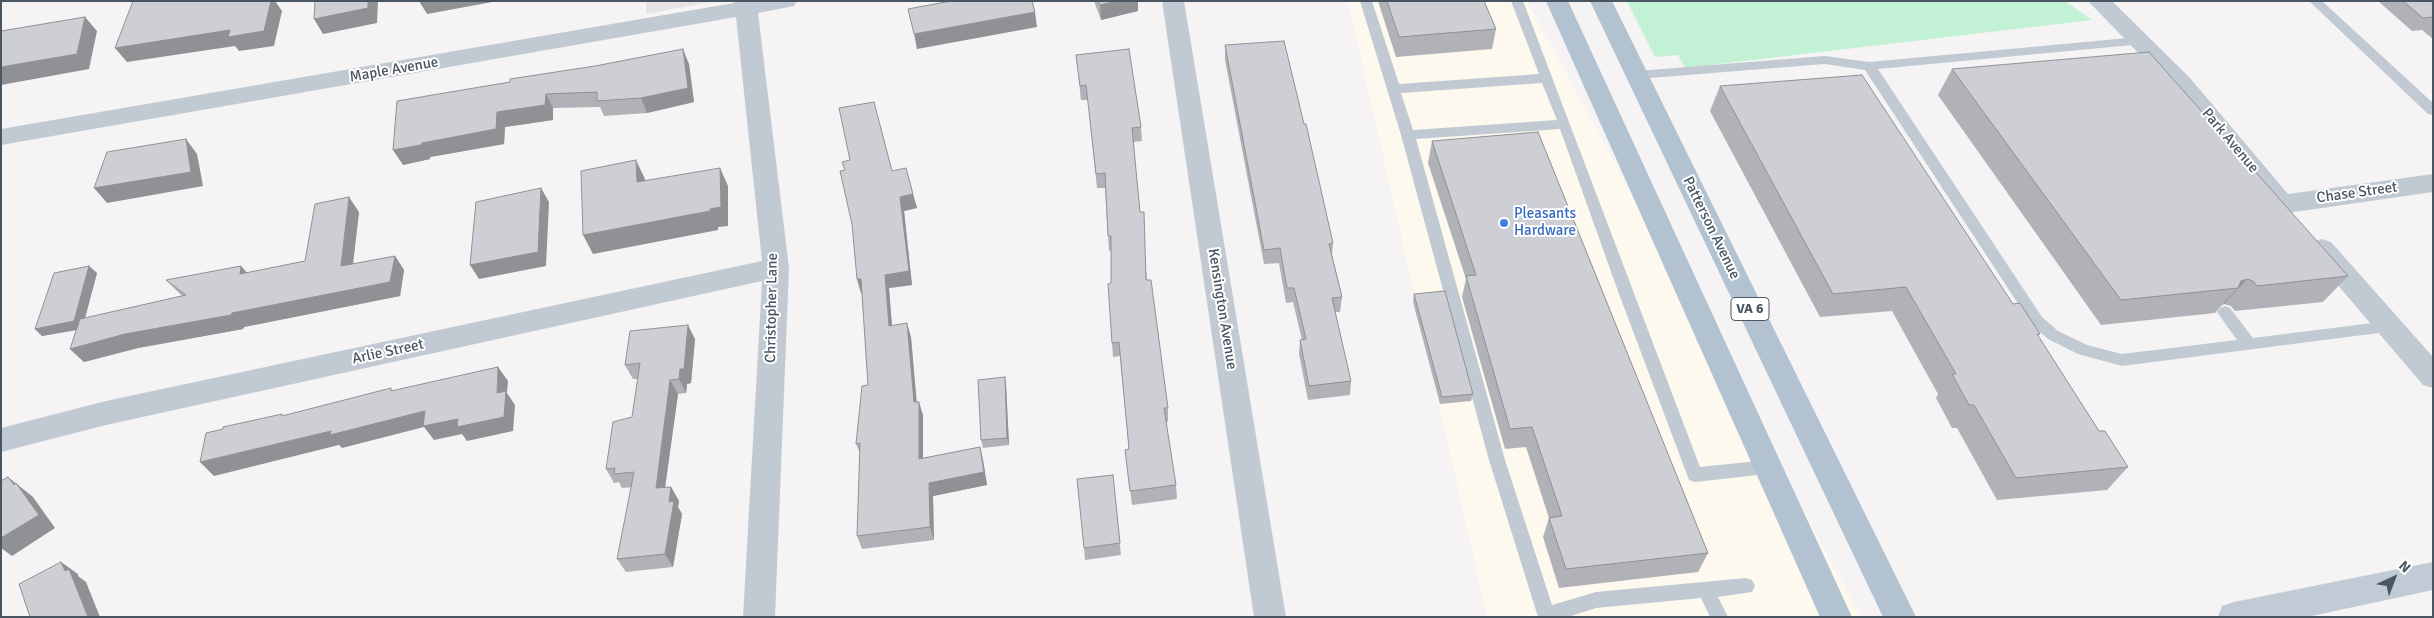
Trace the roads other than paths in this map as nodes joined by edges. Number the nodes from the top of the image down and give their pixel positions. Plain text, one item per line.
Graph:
1 (786, 1) edge
2 (1173, 1) edge
3 (1366, 1) edge
4 (1517, 1) edge
5 (1557, 1) edge
6 (1601, 1) edge
7 (2100, 1) edge
8 (2315, 1) edge
9 (746, 5) edge
10 (2139, 41) junction
11 (1869, 66) junction
12 (1637, 75) junction
13 (1547, 78) junction
14 (1392, 90) junction
15 (2433, 111) edge
16 (1565, 124) junction
17 (1408, 135) junction
18 (1, 137) edge
19 (2433, 183) edge
20 (2282, 204) junction
21 (776, 268) junction
22 (2225, 312) edge
23 (2389, 327) junction
24 (2249, 344) junction
25 (2433, 376) edge
26 (1, 440) edge
27 (1767, 467) junction
28 (2433, 576) edge
29 (1746, 586) dead end
30 (1706, 590) junction
31 (1547, 616) edge
32 (759, 617) edge
33 (1270, 617) edge
34 (1719, 617) edge
35 (1836, 617) edge
36 (1900, 617) edge
37 (2234, 617) edge

1 - 9 street, Maple Avenue
2 - 33 street, Kensington Avenue
3 - 14 lane
4 - 13 lane
5 - 27 main road
6 - 12 main road, Patterson Avenue / VA 6
7 - 10 street, Park Avenue
8 - 15 lane
9 - 18 street, Maple Avenue
9 - 21 street, Christopher Lane
10 - 11 lane
10 - 20 street, Park Avenue
11 - 12 lane
11 - 24 lane
12 - 36 main road, Patterson Avenue / VA 6
13 - 14 lane
13 - 16 lane
14 - 17 lane
16 - 17 lane
16 - 27 lane
17 - 31 lane
19 - 20 street, Chase Street
20 - 23 street, Park Avenue
21 - 26 street, Arlie Street
21 - 32 street, Christopher Lane
22 - 24 lane
23 - 24 lane
23 - 25 street, Park Avenue
27 - 35 main road
28 - 37 main road
29 - 30 lane
30 - 31 lane
30 - 34 lane

